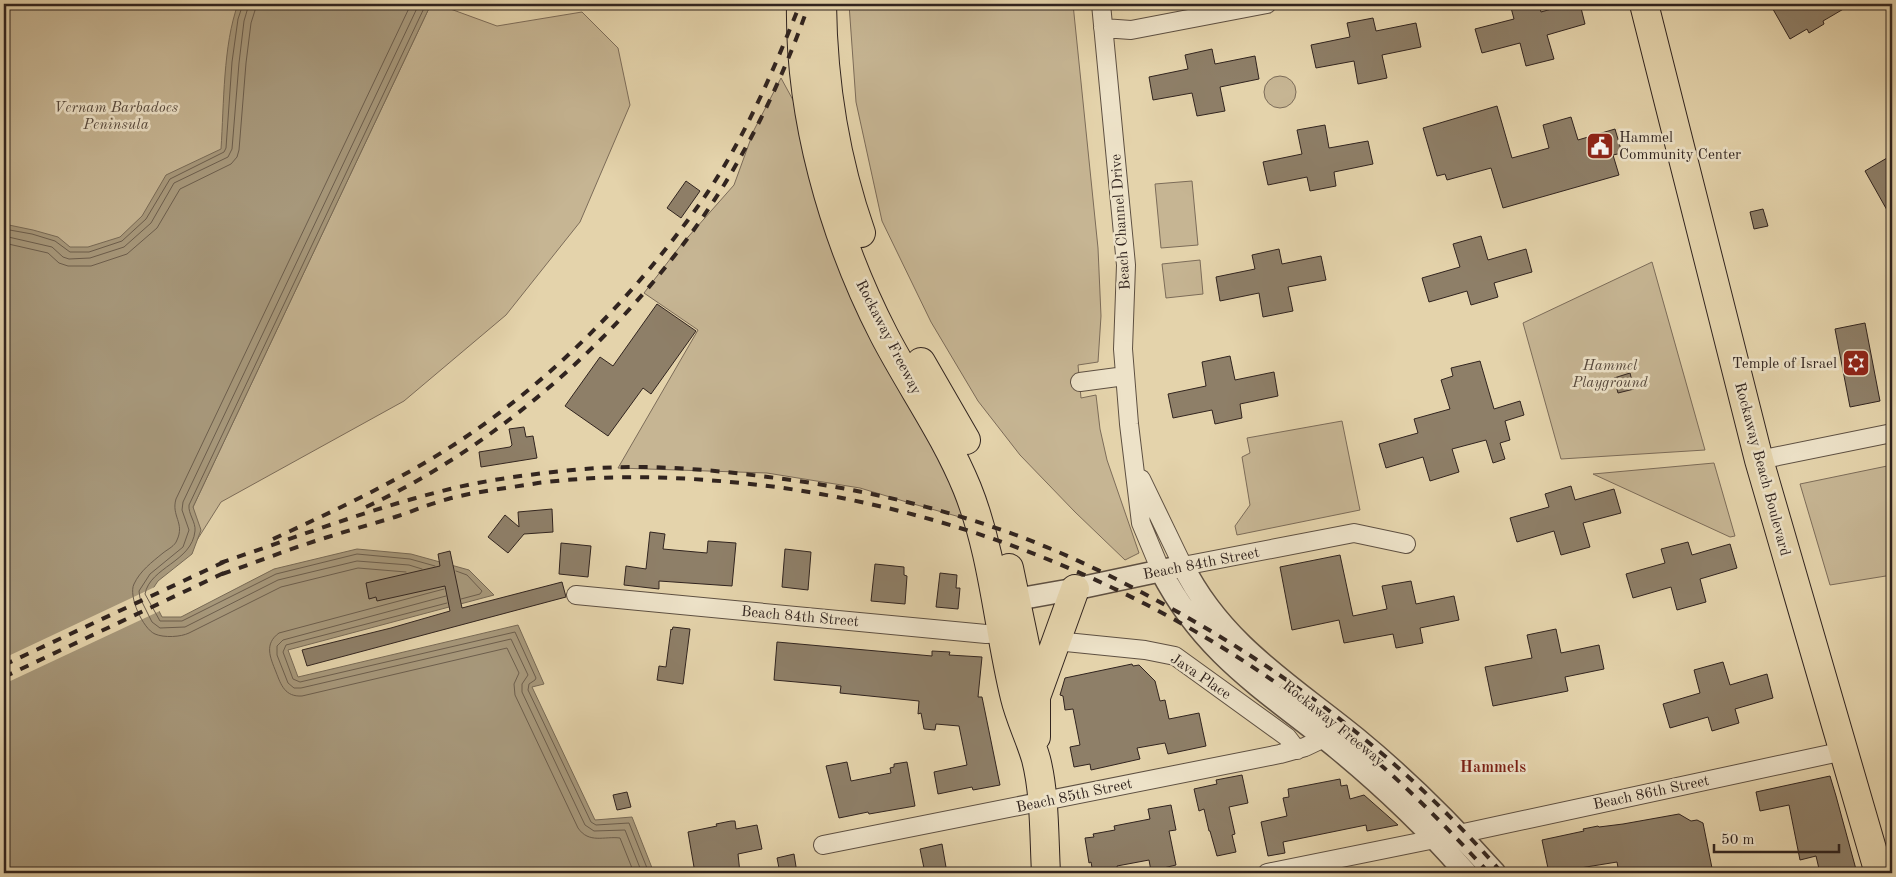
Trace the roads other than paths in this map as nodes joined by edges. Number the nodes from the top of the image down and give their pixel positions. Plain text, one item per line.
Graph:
1 (801, 4) edge
2 (822, 4) edge
3 (1101, 4) edge
4 (1267, 4) edge
5 (1644, 4) edge
6 (1103, 28) junction
7 (1125, 376) junction
8 (1080, 382) dead end
9 (1892, 433) edge
10 (1759, 460) junction
11 (1136, 469) junction
12 (1406, 544) dead end
13 (1183, 566) junction
14 (1161, 571) junction
15 (1075, 589) junction
16 (576, 595) dead end
17 (1006, 602) junction
18 (1013, 632) junction
19 (1056, 641) junction
20 (1036, 697) junction
21 (1324, 738) junction
22 (1297, 750) junction
23 (1844, 751) junction
24 (1036, 759) junction
25 (1041, 802) junction
26 (1459, 834) junction
27 (1435, 839) junction
28 (823, 845) dead end
29 (1046, 873) edge
30 (1267, 873) edge
31 (1466, 873) edge
32 (1494, 873) edge
33 (1879, 873) edge

1 - 17 main road, Rockaway Freeway
2 - 17 main road, Rockaway Freeway
3 - 6 street, Beach Channel Drive
4 - 6 street
5 - 10 main road, Rockaway Beach Boulevard
6 - 7 street, Beach Channel Drive
7 - 8 street
7 - 11 street, Beach Channel Drive
9 - 10 street
10 - 23 main road, Rockaway Beach Boulevard
11 - 13 street, Beach Channel Drive
11 - 14 street, Beach Channel Drive
12 - 13 street, Beach 84th Street
13 - 14 street, Beach 84th Street
13 - 26 street, Rockaway Freeway
14 - 15 street, Beach 84th Street
14 - 21 street, Rockaway Freeway
15 - 17 street, Beach 84th Street
15 - 19 main road
16 - 18 street, Beach 84th Street
17 - 18 main road
18 - 20 main road
18 - 24 main road
19 - 20 main road
19 - 22 street, Java Place
20 - 24 main road
21 - 22 street, Beach 85th Street
21 - 27 street, Rockaway Freeway
22 - 25 street, Beach 85th Street
23 - 26 street, Beach 86th Street
23 - 33 main road, Rockaway Beach Boulevard
24 - 25 main road
25 - 28 street, Beach 85th Street
25 - 29 main road
26 - 32 street, Rockaway Freeway
27 - 30 street
27 - 31 street, Rockaway Freeway

